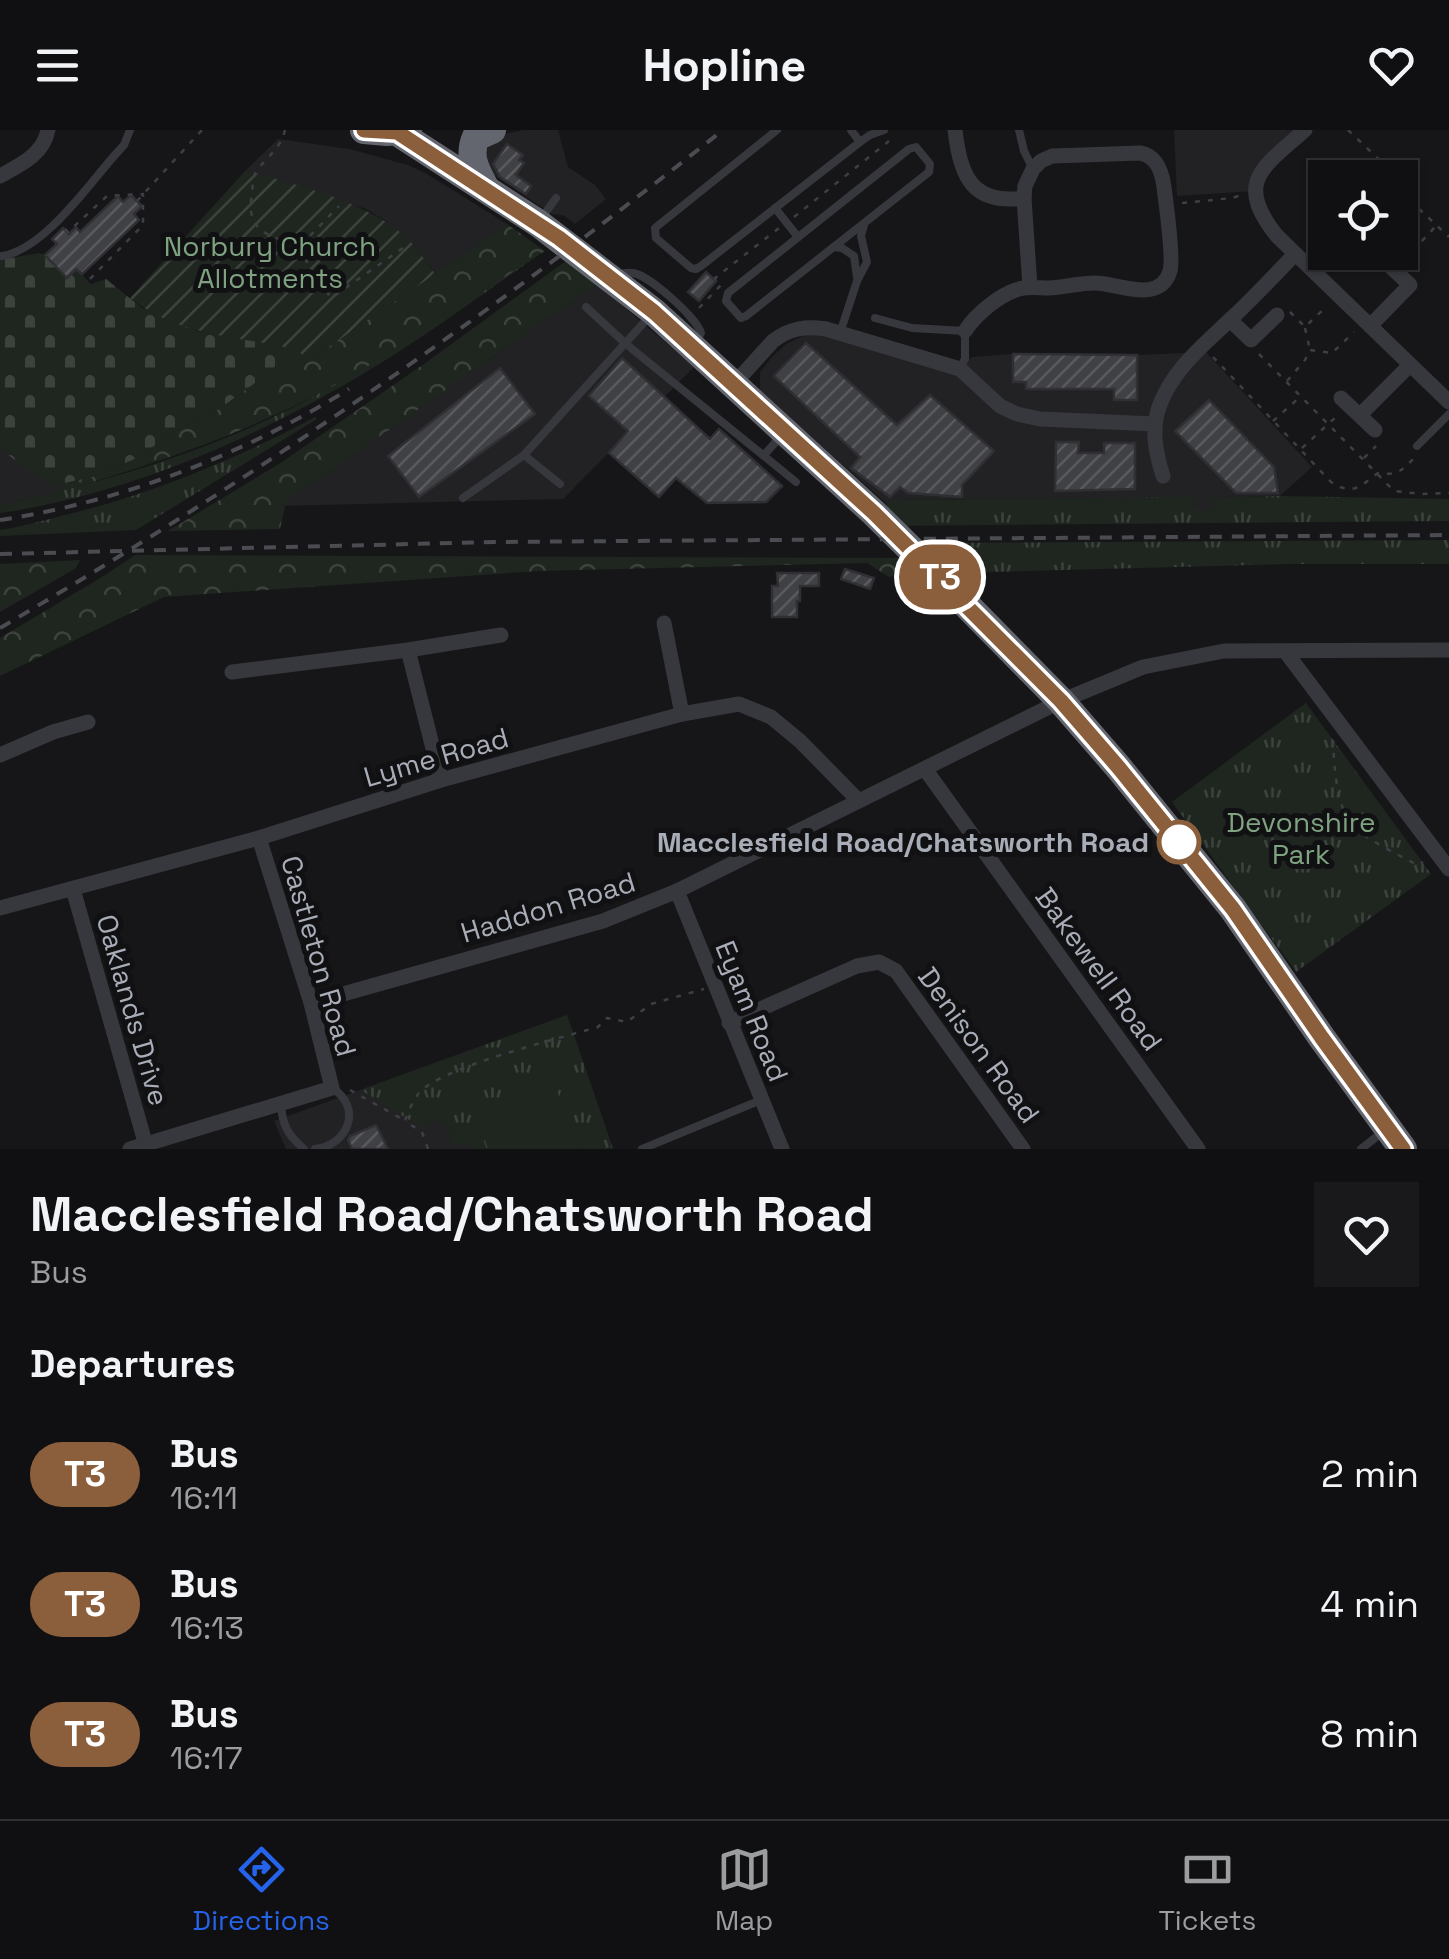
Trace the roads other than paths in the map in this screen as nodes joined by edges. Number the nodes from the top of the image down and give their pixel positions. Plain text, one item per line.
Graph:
1 (48, 130) edge
2 (130, 130) edge
3 (492, 130) edge
4 (777, 130) edge
5 (851, 130) edge
6 (884, 130) edge
7 (955, 130) edge
8 (1019, 130) edge
9 (1305, 130) edge
10 (388, 131) edge
11 (860, 142) junction
12 (1033, 169) junction
13 (0, 176) edge
14 (487, 190) junction
15 (556, 198) dead end
16 (1024, 198) junction
17 (775, 208) junction
18 (865, 222) junction
19 (538, 223) junction
20 (798, 237) junction
21 (834, 247) junction
22 (1295, 254) junction
23 (2, 256) dead end
24 (1395, 270) edge
25 (614, 279) junction
26 (857, 281) junction
27 (1030, 287) junction
28 (586, 306) dead end
29 (654, 312) junction
30 (1284, 314) road end
31 (874, 318) dead end
32 (1230, 320) junction
33 (1367, 323) junction
34 (965, 331) junction
35 (840, 334) junction
36 (626, 344) junction
37 (692, 345) junction
38 (1410, 365) junction
39 (969, 374) junction
40 (734, 384) junction
41 (1341, 398) dead end
42 (1449, 402) edge
43 (1449, 414) edge
44 (1360, 416) junction
45 (1155, 424) junction
46 (1375, 430) dead end
47 (784, 432) junction
48 (1417, 446) road end
49 (524, 455) junction
50 (764, 455) junction
51 (1163, 476) dead end
52 (796, 482) dead end
53 (560, 484) dead end
54 (464, 498) dead end
55 (664, 623) dead end
56 (501, 635) dead end
57 (408, 650) junction
58 (1449, 650) edge
59 (1285, 652) junction
60 (232, 672) dead end
61 (1061, 701) junction
62 (682, 714) junction
63 (88, 722) dead end
64 (0, 754) edge
65 (924, 769) junction
66 (441, 780) junction
67 (858, 800) junction
68 (258, 838) junction
69 (1449, 869) edge
70 (72, 889) junction
71 (677, 891) junction
72 (1, 904) edge
73 (311, 1004) junction
74 (730, 1023) junction
75 (330, 1083) junction
76 (762, 1100) junction
77 (280, 1104) junction
78 (1396, 1139) edge
79 (141, 1148) edge
80 (304, 1149) edge
81 (314, 1149) edge
82 (324, 1149) edge
83 (642, 1149) edge
84 (782, 1149) edge
85 (1023, 1149) edge
86 (1198, 1149) edge
87 (1361, 1149) edge

1 - 13 street
2 - 23 lane
3 - 14 highway
4 - 17 lane
5 - 11 lane
6 - 11 lane
7 - 16 street
8 - 12 lane
9 - 22 street
10 - 14 highway
11 - 17 lane
12 - 16 street
12 - 27 street
14 - 19 highway
15 - 19 lane
16 - 27 street
17 - 20 lane
18 - 20 lane
18 - 21 lane
18 - 26 lane
19 - 25 highway
20 - 21 lane
21 - 26 lane
22 - 32 street
22 - 33 street
24 - 33 street
25 - 29 highway
25 - 37 lane
26 - 35 lane
27 - 34 street
28 - 36 lane
29 - 36 lane
29 - 37 highway
30 - 32 street
31 - 34 lane
32 - 45 street
33 - 38 street
34 - 39 lane
35 - 39 street
35 - 40 street
36 - 49 lane
36 - 50 lane
37 - 40 highway
38 - 42 street
38 - 44 street
39 - 45 street
40 - 47 highway
41 - 44 street
43 - 48 lane
44 - 46 street
45 - 51 street
47 - 50 lane
47 - 61 highway
49 - 53 lane
49 - 54 lane
50 - 52 lane
55 - 62 street
56 - 57 street
57 - 60 street
57 - 66 street
58 - 59 street, Haddon Road
59 - 61 street, Haddon Road
59 - 69 street
61 - 65 street, Haddon Road
61 - 78 highway
62 - 66 street, Lyme Road
62 - 67 street, Lyme Road
63 - 64 street
65 - 67 street, Haddon Road
65 - 86 street, Bakewell Road
66 - 68 street, Lyme Road
67 - 71 street, Haddon Road
68 - 70 street, Lyme Road
68 - 73 street, Castleton Road
70 - 72 street, Lyme Road
70 - 79 street, Oaklands Drive
71 - 73 street, Haddon Road
71 - 74 street, Eyam Road
73 - 75 street, Castleton Road
74 - 76 street, Eyam Road
74 - 85 street, Denison Road
75 - 77 street
75 - 82 lane
76 - 83 lane
76 - 84 street, Eyam Road
77 - 79 street
77 - 80 lane
78 - 87 lane
81 - 82 lane

